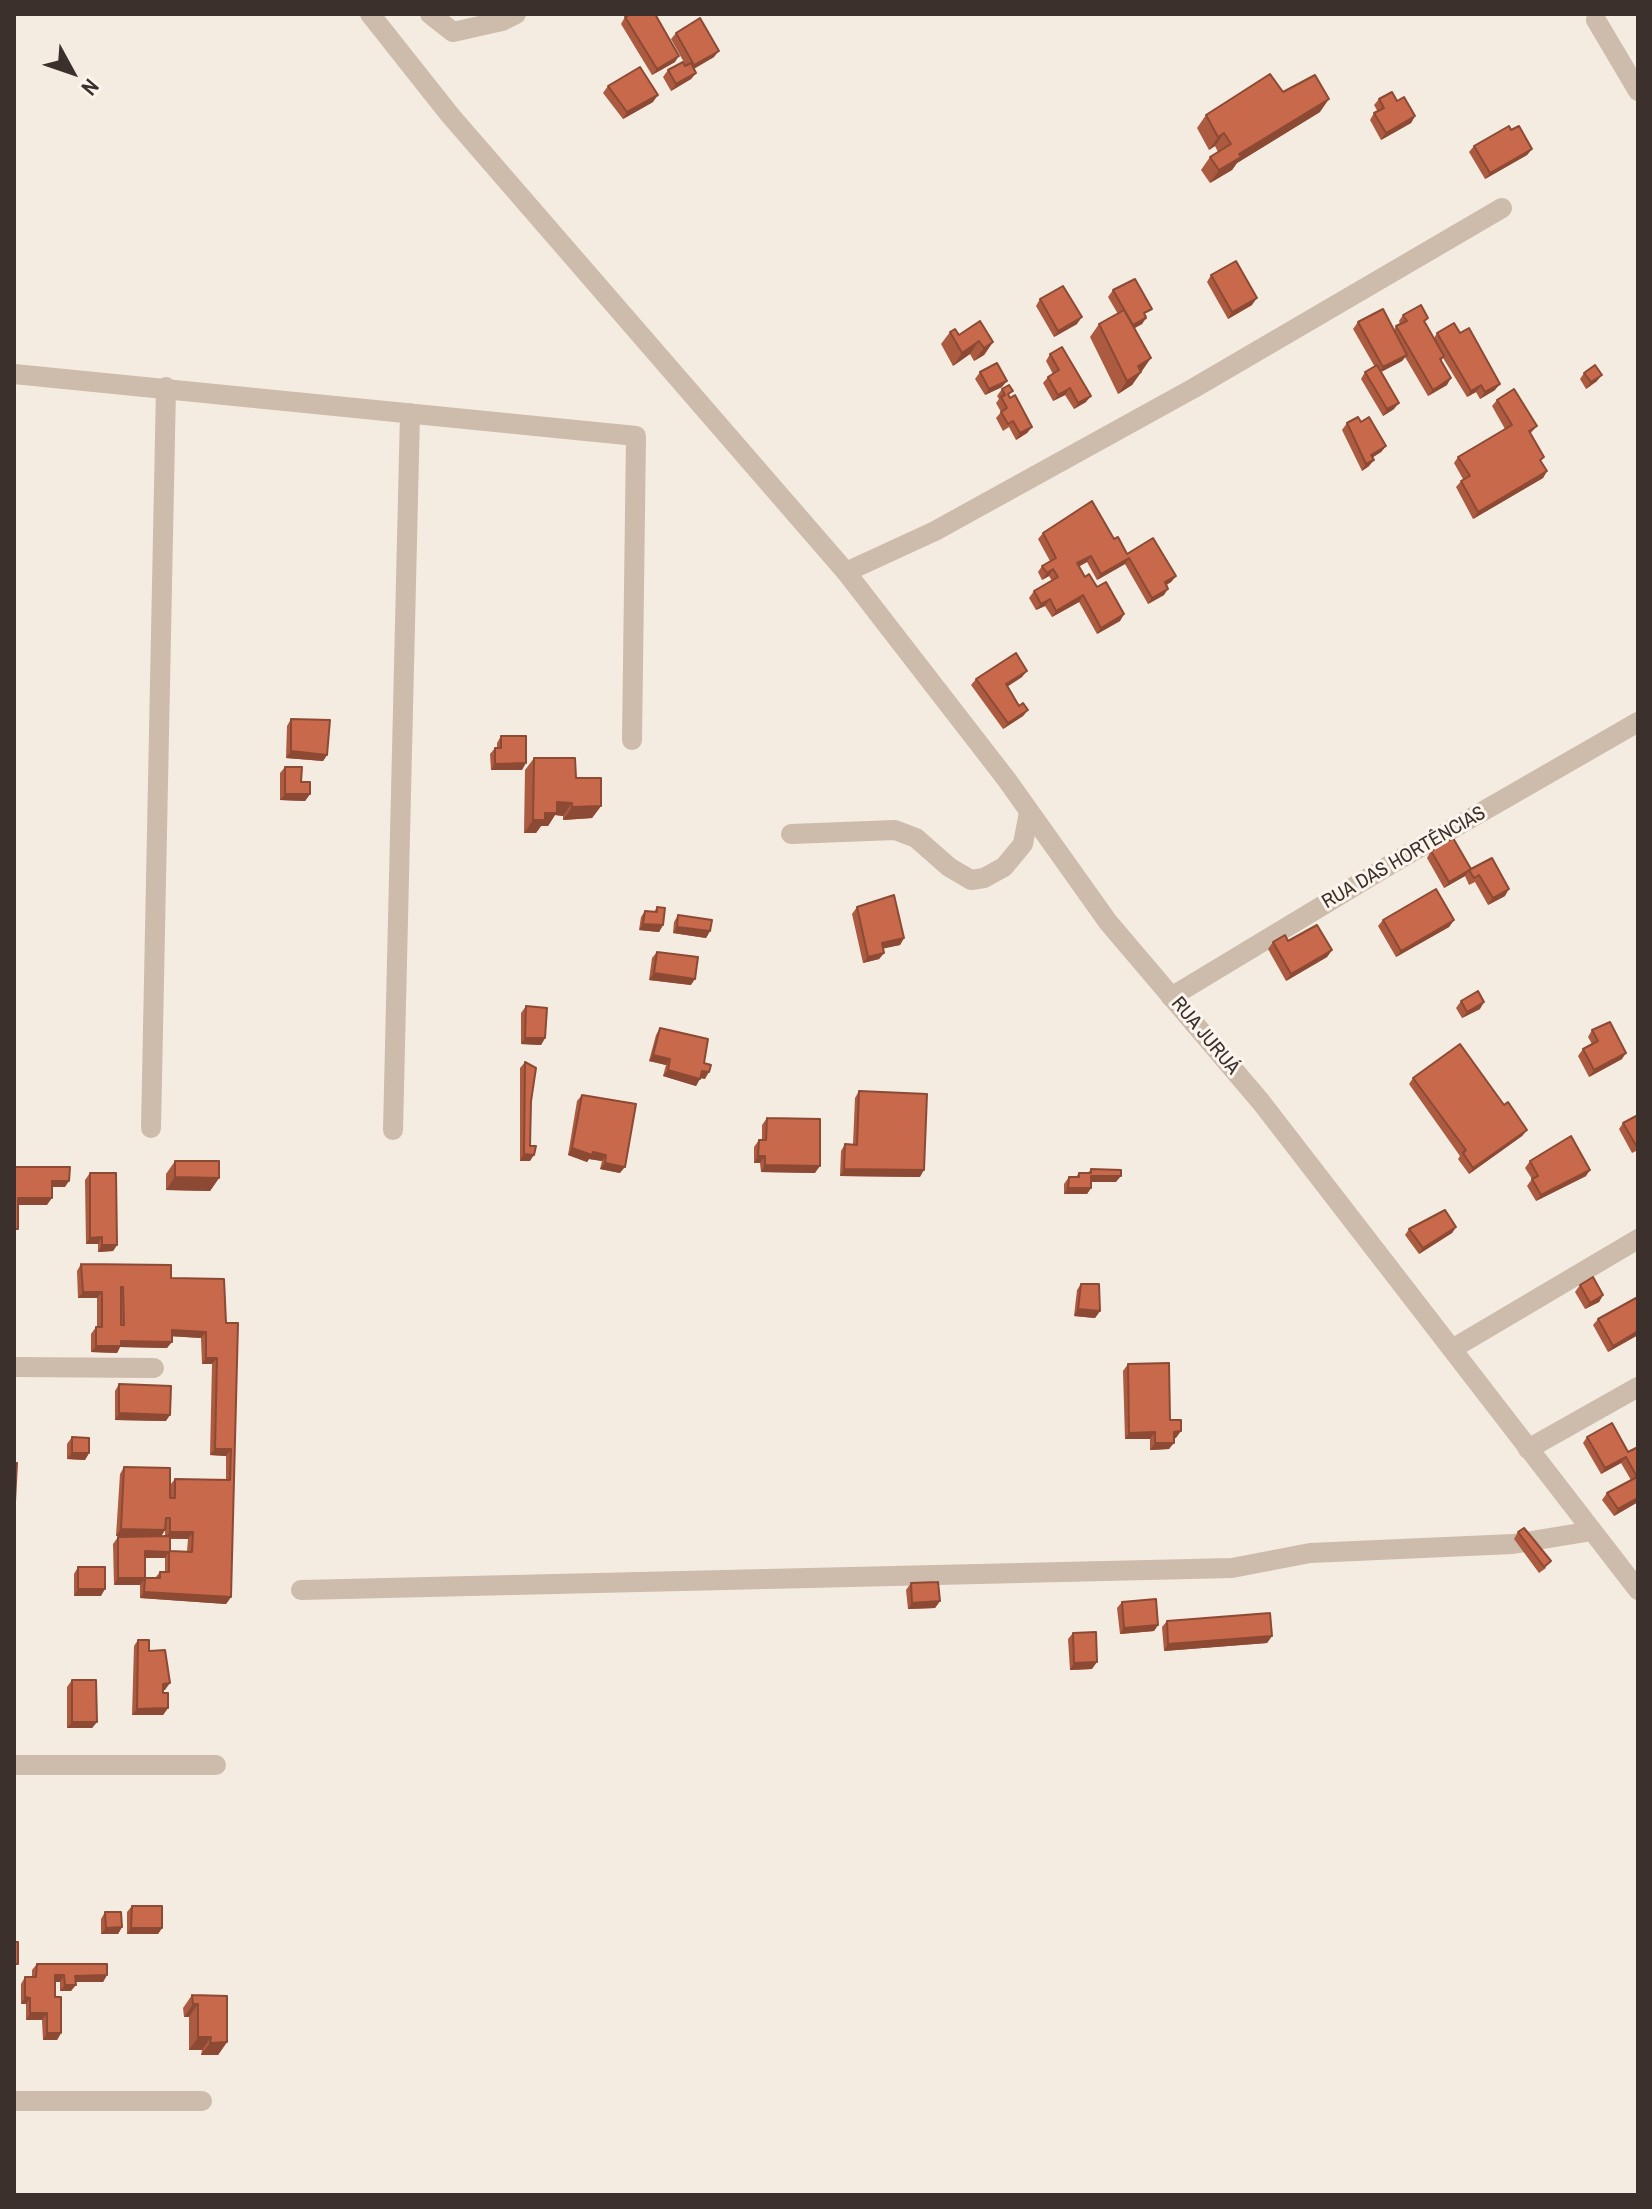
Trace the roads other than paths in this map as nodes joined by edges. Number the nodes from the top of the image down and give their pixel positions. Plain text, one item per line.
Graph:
1 (370, 14) edge
2 (430, 14) edge
3 (516, 14) edge
4 (1596, 20) dead end
5 (1638, 91) edge
6 (1502, 208) dead end
7 (14, 374) edge
8 (166, 387) junction
9 (410, 413) junction
10 (846, 572) junction
11 (1638, 722) edge
12 (632, 740) dead end
13 (1029, 812) junction
14 (791, 834) dead end
15 (1171, 997) junction
16 (151, 1128) dead end
17 (393, 1130) dead end
18 (1638, 1239) edge
19 (1452, 1349) junction
20 (14, 1367) edge
21 (154, 1368) dead end
22 (1638, 1387) edge
23 (1528, 1449) junction
24 (1592, 1531) junction
25 (301, 1590) dead end
26 (1638, 1590) edge
27 (14, 1765) edge
28 (216, 1765) dead end
29 (14, 2101) edge
30 (202, 2101) dead end

1 - 10 street, RUA JURUÁ
2 - 3 street
4 - 5 street
6 - 10 street
7 - 8 street
8 - 9 street
8 - 16 street
9 - 12 street
9 - 17 street
10 - 13 street, RUA JURUÁ
11 - 15 street, RUA DAS HORTÊNCIAS
13 - 14 street
13 - 15 street, RUA JURUÁ
15 - 19 street, RUA JURUÁ
18 - 19 street
19 - 23 street, RUA JURUÁ
20 - 21 street
22 - 23 street
23 - 24 street, RUA JURUÁ
24 - 25 street
24 - 26 street, RUA JURUÁ
27 - 28 street
29 - 30 street

